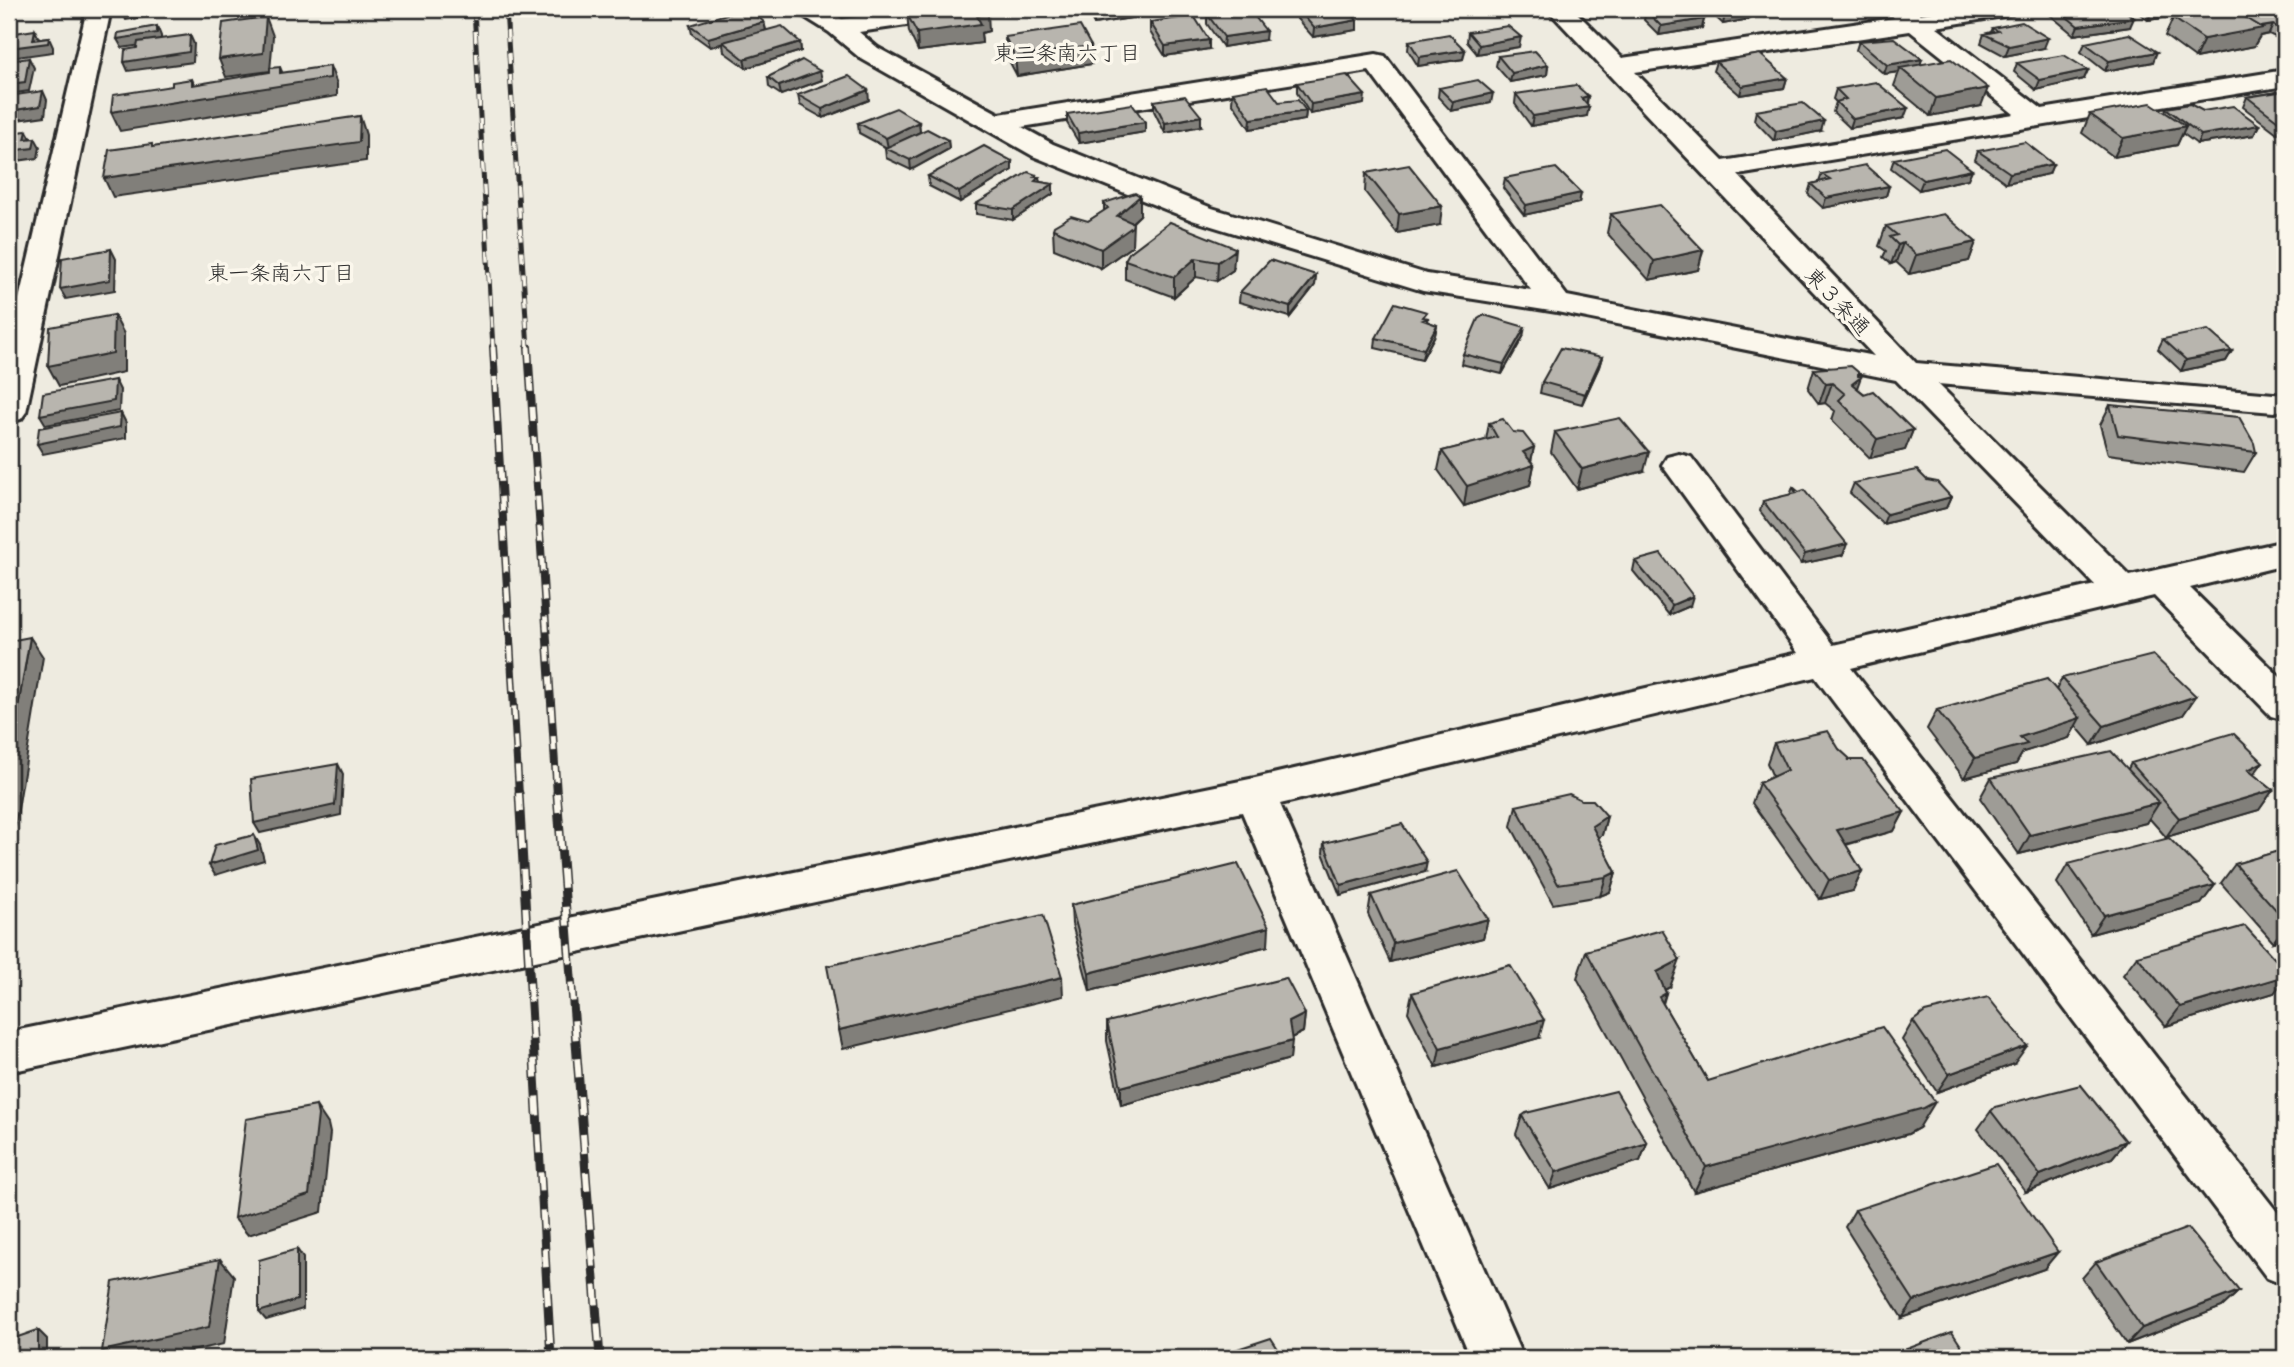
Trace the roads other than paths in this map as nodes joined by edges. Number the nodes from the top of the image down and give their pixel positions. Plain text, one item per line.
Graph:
1 (99, 9) edge
2 (809, 9) edge
3 (968, 9) edge
4 (1559, 9) edge
5 (2003, 9) edge
6 (1906, 15) edge
7 (838, 27) junction
8 (1615, 67) junction
9 (2285, 78) edge
10 (2036, 118) junction
11 (995, 123) junction
12 (1717, 170) junction
13 (1557, 303) junction
14 (1907, 372) junction
15 (2274, 402) dead end
16 (9, 412) edge
17 (1679, 465) dead end
18 (2285, 553) edge
19 (2161, 581) junction
20 (2122, 590) junction
21 (1823, 660) junction
22 (2285, 706) edge
23 (1255, 794) junction
24 (9, 1052) edge
25 (2285, 1261) edge
26 (1497, 1358) edge

1 - 16 street
2 - 7 street
3 - 7 street
4 - 8 street, 東３条通
5 - 6 street
6 - 8 street
6 - 10 street
7 - 11 street
8 - 12 street, 東３条通
9 - 10 street
10 - 12 street
11 - 13 street
11 - 13 street
12 - 14 street, 東３条通
13 - 14 street
14 - 15 street
14 - 20 street, 東３条通
17 - 21 street
18 - 19 street
19 - 20 street
19 - 22 street
20 - 21 street
21 - 23 street
21 - 25 street
23 - 24 street
23 - 26 street

